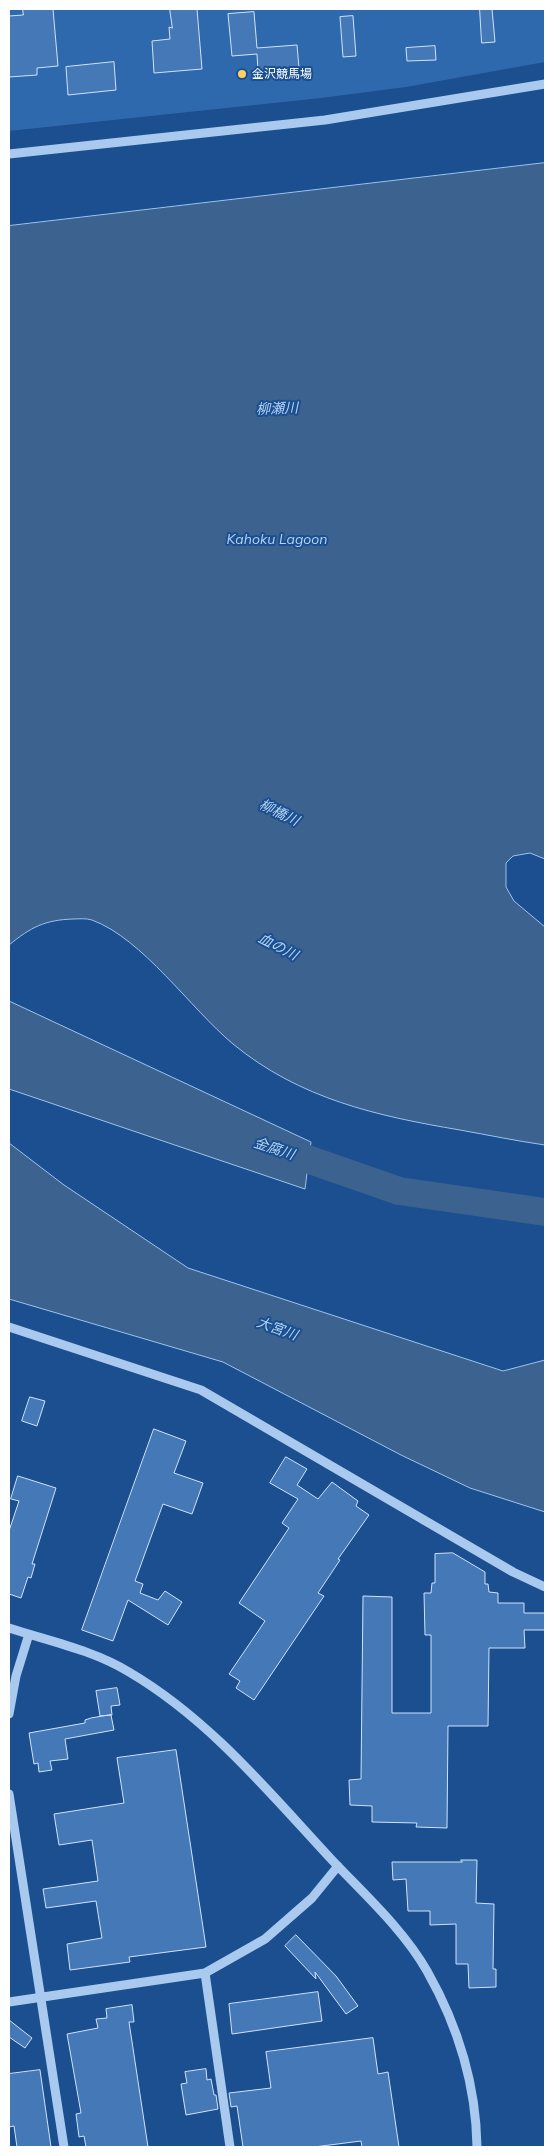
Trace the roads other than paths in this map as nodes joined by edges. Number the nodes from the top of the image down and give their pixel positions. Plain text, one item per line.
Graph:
1 (545, 84) edge
2 (9, 154) edge
3 (9, 1328) edge
4 (545, 1586) edge
5 (9, 1628) edge
6 (29, 1634) junction
7 (9, 1714) edge
8 (9, 1794) edge
9 (338, 1866) junction
10 (205, 1973) junction
11 (42, 1997) junction
12 (9, 2002) edge
13 (64, 2147) edge
14 (230, 2147) edge
15 (477, 2147) edge

1 - 2 street
3 - 4 street
5 - 6 street
6 - 7 street
6 - 9 street
8 - 11 street
9 - 10 street
9 - 15 street
10 - 11 street
10 - 14 street
11 - 12 street
11 - 13 street

